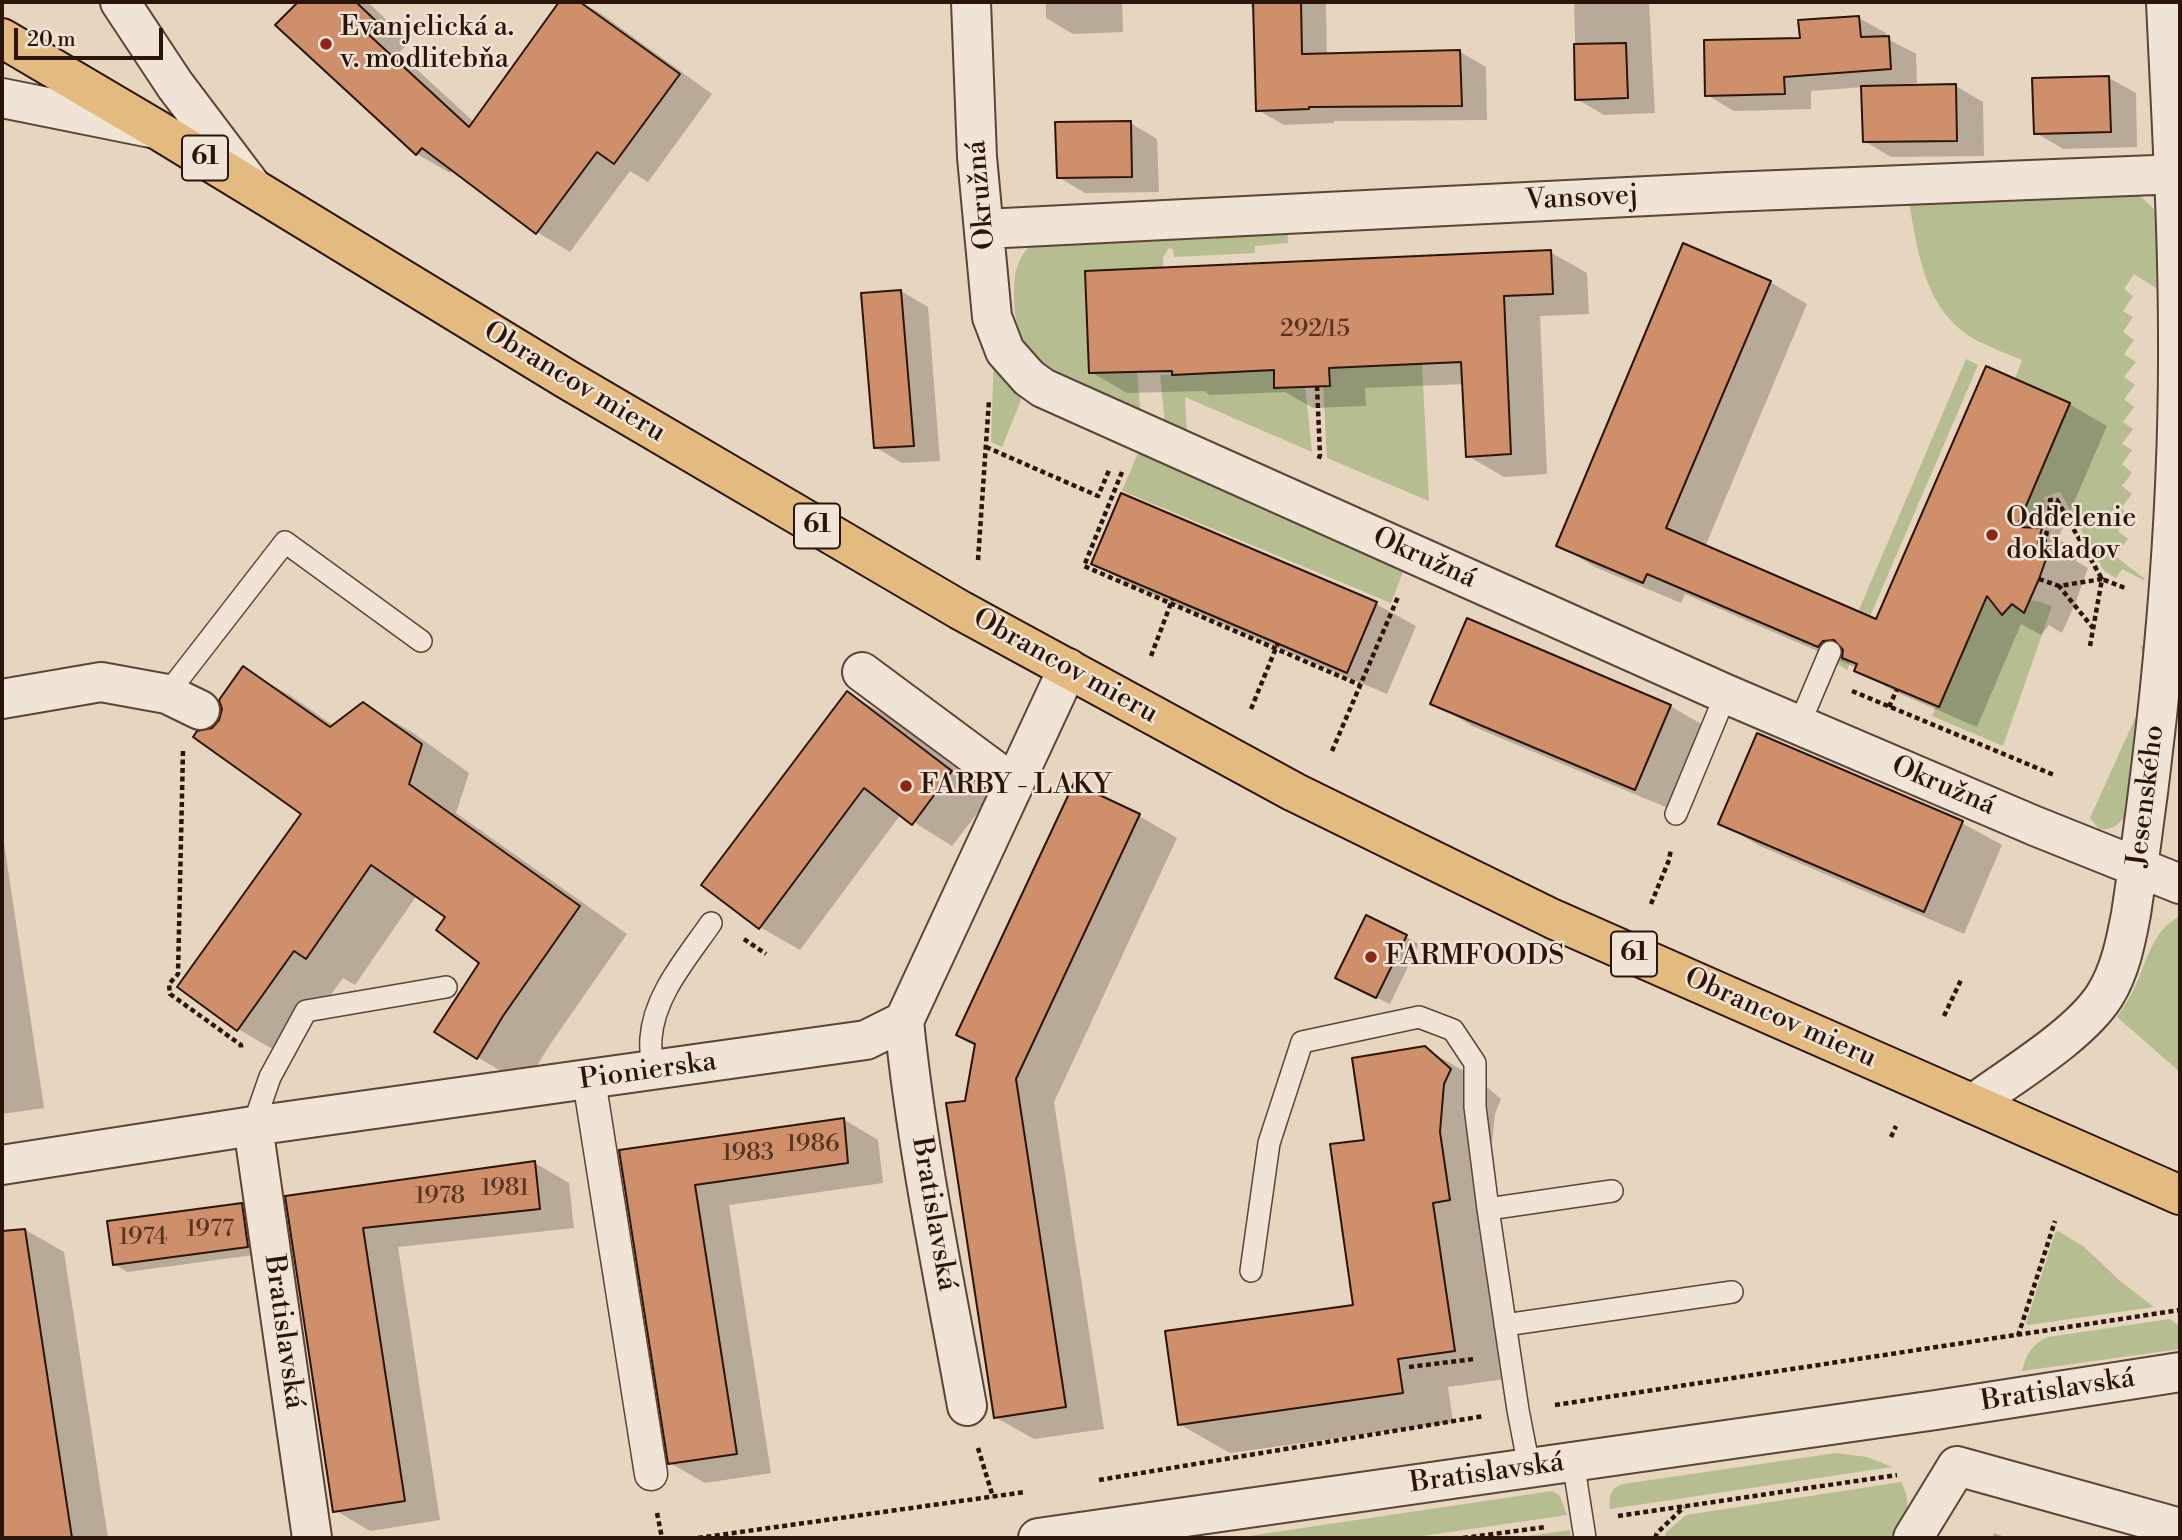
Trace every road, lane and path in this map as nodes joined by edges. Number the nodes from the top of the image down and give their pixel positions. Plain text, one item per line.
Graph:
1 (120, 2) edge
2 (971, 2) edge
3 (2166, 2) edge
4 (2, 38) edge
5 (2, 99) edge
6 (156, 129) junction
7 (2177, 174) edge
8 (253, 188) junction
9 (984, 229) junction
10 (997, 334) junction
11 (1317, 386) dead end
12 (986, 447) junction
13 (1320, 455) dead end
14 (1114, 491) dead end
15 (1098, 496) dead end
16 (2044, 544) dead end
17 (1416, 555) junction
18 (978, 560) dead end
19 (2097, 571) dead end
20 (2039, 579) dead end
21 (2059, 586) junction
22 (1171, 601) junction
23 (2093, 628) junction
24 (421, 641) dead end
25 (1278, 643) dead end
26 (2090, 646) dead end
27 (1275, 649) junction
28 (1830, 652) dead end
29 (1151, 656) dead end
30 (1068, 668) junction
31 (862, 672) dead end
32 (1819, 677) junction
33 (1360, 685) junction
34 (1896, 689) dead end
35 (1726, 694) junction
36 (2, 699) edge
37 (184, 702) junction
38 (1889, 707) junction
39 (1251, 709) dead end
40 (1800, 725) junction
41 (1332, 751) dead end
42 (2054, 775) dead end
43 (1013, 784) junction
44 (1676, 814) dead end
45 (1669, 860) dead end
46 (2138, 869) junction
47 (2180, 884) edge
48 (1651, 904) dead end
49 (711, 923) dead end
50 (743, 939) dead end
51 (766, 954) dead end
52 (1961, 980) dead end
53 (446, 987) dead end
54 (1944, 1016) dead end
55 (904, 1021) junction
56 (653, 1071) junction
57 (589, 1080) junction
58 (1973, 1104) junction
59 (257, 1114) junction
60 (1896, 1126) dead end
61 (1891, 1137) dead end
62 (2, 1165) edge
63 (1612, 1191) dead end
64 (2180, 1195) edge
65 (1488, 1209) junction
66 (2055, 1222) dead end
67 (1251, 1270) dead end
68 (1732, 1292) dead end
69 (2180, 1310) edge
70 (1505, 1325) junction
71 (2018, 1336) junction
72 (1509, 1355) junction
73 (1409, 1367) dead end
74 (2180, 1373) edge
75 (967, 1406) dead end
76 (1518, 1410) junction
77 (1936, 1410) junction
78 (1573, 1461) junction
79 (1957, 1465) junction
80 (1529, 1467) junction
81 (651, 1474) dead end
82 (1900, 1474) dead end
83 (1087, 1482) dead end
84 (1033, 1491) dead end
85 (1685, 1506) junction
86 (1607, 1517) dead end
87 (1554, 1525) dead end
88 (2180, 1528) edge
89 (660, 1530) dead end
90 (312, 1538) edge
91 (662, 1538) edge
92 (698, 1538) edge
93 (1043, 1538) edge
94 (1463, 1538) edge
95 (1585, 1538) edge
96 (1655, 1538) edge
97 (1913, 1538) edge

1 - 8 street
2 - 9 street, Okružná
3 - 7 street, Jesenského
4 - 6 main road, Obrancov mieru / 61
5 - 6 street
6 - 8 main road, Obrancov mieru / 61
7 - 9 street, Vansovej
7 - 46 street, Jesenského
8 - 30 main road, Obrancov mieru / 61
9 - 10 street, Okružná
10 - 12 path
10 - 17 street, Okružná
11 - 13 path
12 - 15 path
12 - 18 path
14 - 22 path
16 - 19 path
17 - 33 path
17 - 35 street, Okružná
20 - 21 path
21 - 23 path
21 - 23 path
22 - 27 path
22 - 29 path
23 - 26 path
24 - 37 lane
25 - 27 path
27 - 33 path
27 - 39 path
28 - 32 lane
30 - 43 street
30 - 58 main road, Obrancov mieru / 61
31 - 43 street
32 - 38 path
32 - 40 lane
33 - 41 path
34 - 38 path
35 - 40 street, Okružná
35 - 44 lane
36 - 37 street
37 - 59 path
38 - 42 path
40 - 46 street, Okružná
43 - 55 street
45 - 48 path
46 - 47 street, Okružná
46 - 58 street, Jesenského
49 - 56 lane
50 - 51 path
52 - 54 path
53 - 59 lane
55 - 56 street, Pionierska
55 - 75 street, Bratislavská
56 - 57 street, Pionierska
57 - 59 street, Pionierska
57 - 81 street
58 - 64 main road, Obrancov mieru / 61
59 - 62 street, Pionierska
59 - 90 street, Bratislavská
60 - 61 path
63 - 65 lane
65 - 67 lane
65 - 70 lane
66 - 71 path
68 - 70 lane
69 - 71 path
70 - 72 lane
71 - 76 path
72 - 73 path
72 - 76 lane
74 - 77 street, Bratislavská
76 - 80 lane
76 - 83 path
77 - 78 street, Bratislavská
77 - 79 street, Bratislavská
78 - 80 street, Bratislavská
78 - 95 lane
79 - 88 street
79 - 97 street
80 - 93 street, Bratislavská
82 - 85 path
84 - 92 path
85 - 86 path
85 - 96 path
87 - 94 path
89 - 91 path

